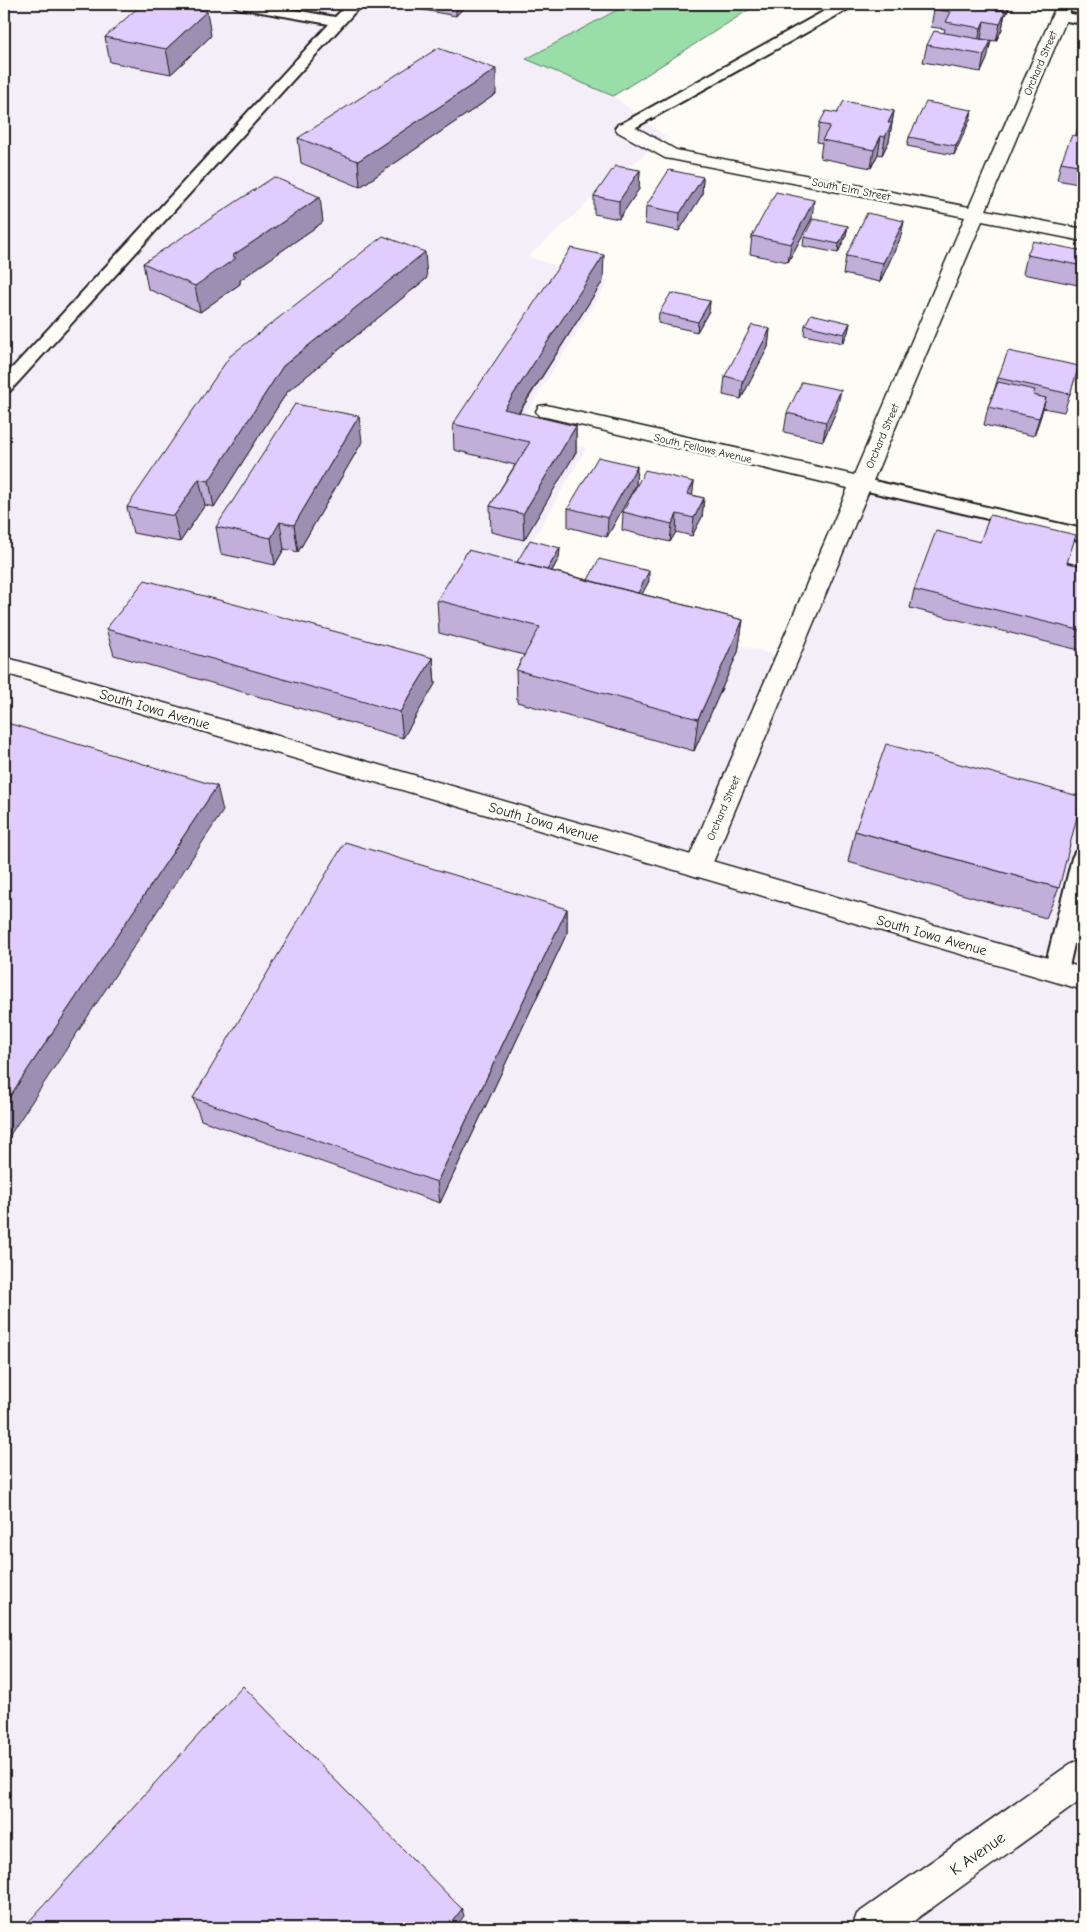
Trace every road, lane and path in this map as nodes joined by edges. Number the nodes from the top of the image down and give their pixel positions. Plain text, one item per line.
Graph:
1 (238, 4) edge
2 (355, 4) edge
3 (847, 4) edge
4 (1062, 10) edge
5 (1083, 20) edge
6 (338, 22) junction
7 (624, 128) joint
8 (976, 214) junction
9 (1083, 235) edge
10 (4, 387) edge
11 (546, 411) dead end
12 (861, 484) junction
13 (1083, 535) edge
14 (4, 665) edge
15 (1083, 858) edge
16 (698, 867) junction
17 (1056, 971) junction
18 (1083, 979) edge
19 (1083, 1778) edge
20 (871, 1928) edge

1 - 6 lane
2 - 6 lane
3 - 7 lane
4 - 5 lane
4 - 8 street, Orchard Street
6 - 10 lane
7 - 8 street, South Elm Street
8 - 9 street, South Elm Street
8 - 12 street, Orchard Street
11 - 12 street, South Fellows Avenue
12 - 13 lane
12 - 16 street, Orchard Street
14 - 16 street, South Iowa Avenue
15 - 17 lane
16 - 17 street, South Iowa Avenue
17 - 18 street, South Iowa Avenue
19 - 20 street, K Avenue

